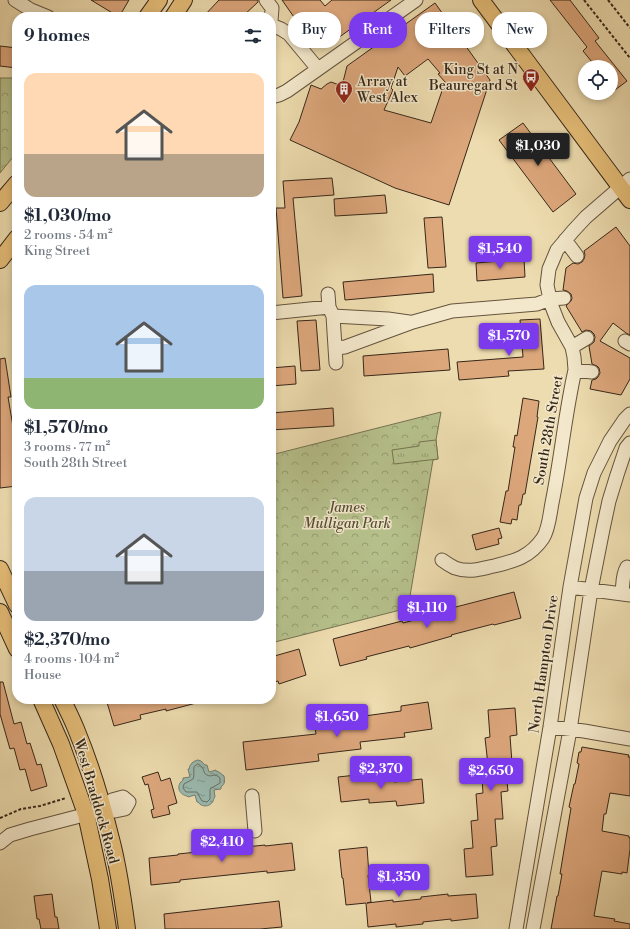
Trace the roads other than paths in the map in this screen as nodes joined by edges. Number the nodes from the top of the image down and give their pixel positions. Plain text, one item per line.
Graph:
1 (15, 0) edge
2 (159, 0) edge
3 (184, 0) edge
4 (266, 0) edge
5 (416, 0) edge
6 (481, 0) edge
7 (36, 12) edge
8 (151, 12) edge
9 (176, 12) edge
10 (272, 12) edge
11 (276, 27) edge
12 (318, 69) junction
13 (276, 96) edge
14 (12, 189) edge
15 (627, 189) edge
16 (0, 203) edge
17 (566, 240) junction
18 (12, 244) edge
19 (577, 256) dead end
20 (0, 260) edge
21 (328, 294) dead end
22 (564, 298) dead end
23 (550, 299) junction
24 (331, 312) junction
25 (276, 313) edge
26 (413, 322) junction
27 (586, 338) dead end
28 (572, 347) junction
29 (335, 348) junction
30 (336, 363) dead end
31 (575, 370) junction
32 (592, 372) dead end
33 (630, 414) edge
34 (630, 443) edge
35 (442, 560) dead end
36 (627, 567) dead end
37 (0, 569) edge
38 (570, 587) junction
39 (591, 590) junction
40 (12, 594) edge
41 (626, 594) edge
42 (0, 612) edge
43 (12, 638) edge
44 (43, 704) edge
45 (64, 704) edge
46 (550, 727) junction
47 (570, 730) junction
48 (630, 739) edge
49 (252, 796) dead end
50 (131, 801) dead end
51 (106, 809) junction
52 (86, 814) junction
53 (255, 831) dead end
54 (0, 843) edge
55 (108, 929) edge
56 (127, 929) edge
57 (516, 929) edge
58 (533, 929) edge

1 - 7 street
2 - 8 main road
3 - 9 main road
4 - 10 street
5 - 12 street
6 - 15 main road
11 - 12 street
12 - 13 street
14 - 16 main road
15 - 17 street, South 28th Street
17 - 19 street
17 - 23 street, South 28th Street
18 - 20 main road
21 - 24 street
22 - 23 street
23 - 26 street
23 - 28 street, South 28th Street
24 - 25 street
24 - 26 street
24 - 29 street
26 - 29 street
27 - 28 street
28 - 31 street, South 28th Street
29 - 30 street
31 - 32 street
31 - 35 street, South 28th Street
33 - 38 street, North Hampton Drive
34 - 39 street
36 - 41 street
37 - 40 main road
38 - 39 street
38 - 46 street, North Hampton Drive
39 - 41 street
39 - 47 street
42 - 43 main road
44 - 52 main road, West Braddock Road
45 - 51 main road, West Braddock Road
46 - 47 street
46 - 57 street, North Hampton Drive
47 - 48 street
47 - 58 street
49 - 53 street
50 - 51 street
51 - 52 street
51 - 56 main road, West Braddock Road
52 - 54 street
52 - 55 main road, West Braddock Road

